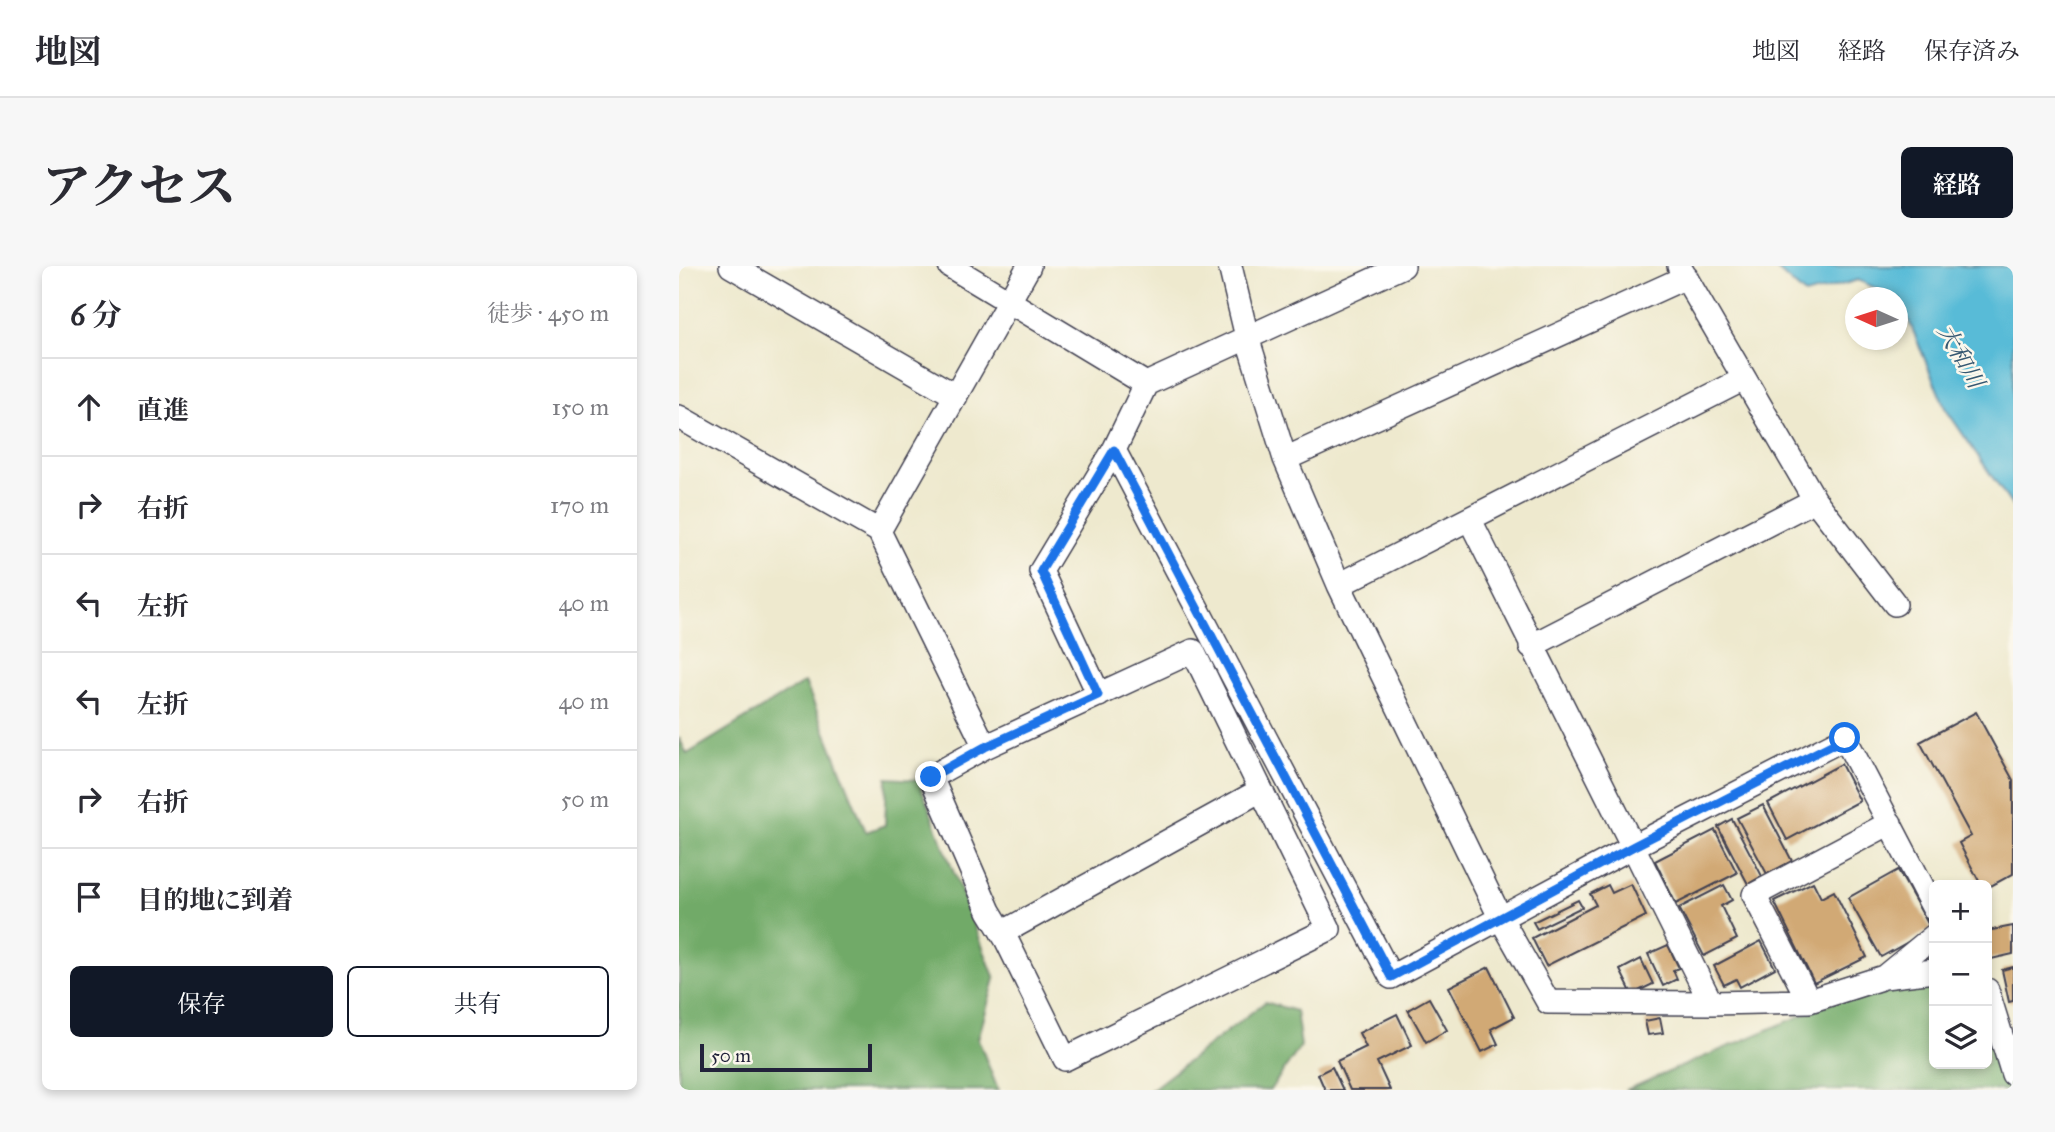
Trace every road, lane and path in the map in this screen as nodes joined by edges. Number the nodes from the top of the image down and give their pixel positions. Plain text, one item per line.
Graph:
1 (731, 266) edge
2 (950, 266) edge
3 (1029, 266) edge
4 (1230, 266) edge
5 (1403, 266) edge
6 (1683, 272) edge
7 (1009, 301) junction
8 (1247, 337) junction
9 (1744, 379) junction
10 (1146, 384) junction
11 (956, 396) junction
12 (679, 417) edge
13 (1114, 450) junction
14 (1285, 459) junction
15 (1815, 500) junction
16 (1469, 520) junction
17 (879, 531) junction
18 (1339, 585) junction
19 (1895, 604) dead end
20 (1531, 646) junction
21 (1098, 695) junction
22 (985, 747) junction
23 (1261, 790) junction
24 (1890, 823) junction
25 (1634, 846) junction
26 (1929, 899) edge
27 (1500, 917) junction
28 (1002, 933) junction
29 (1929, 940) edge
30 (1929, 972) edge
31 (1884, 977) junction
32 (1809, 1001) junction
33 (1711, 1003) junction
34 (1992, 1006) edge
35 (2013, 1074) edge

1 - 11 street
2 - 7 street
3 - 7 street
4 - 8 street
5 - 8 street
6 - 9 street
6 - 14 street
7 - 10 street
7 - 11 street
8 - 10 street
8 - 14 street
9 - 15 street
9 - 16 street
10 - 13 street
11 - 17 street
12 - 17 street
13 - 21 street
13 - 27 street
14 - 18 street
15 - 19 street
15 - 20 street
16 - 18 street
16 - 20 street
17 - 22 street
18 - 27 street
20 - 25 street
21 - 22 street
21 - 23 street
22 - 28 street
23 - 28 street
23 - 28 street
24 - 25 street
24 - 26 street
24 - 32 street
25 - 27 street
25 - 33 street
27 - 33 street
29 - 31 street
30 - 31 street
31 - 32 street
32 - 33 street
34 - 35 street

